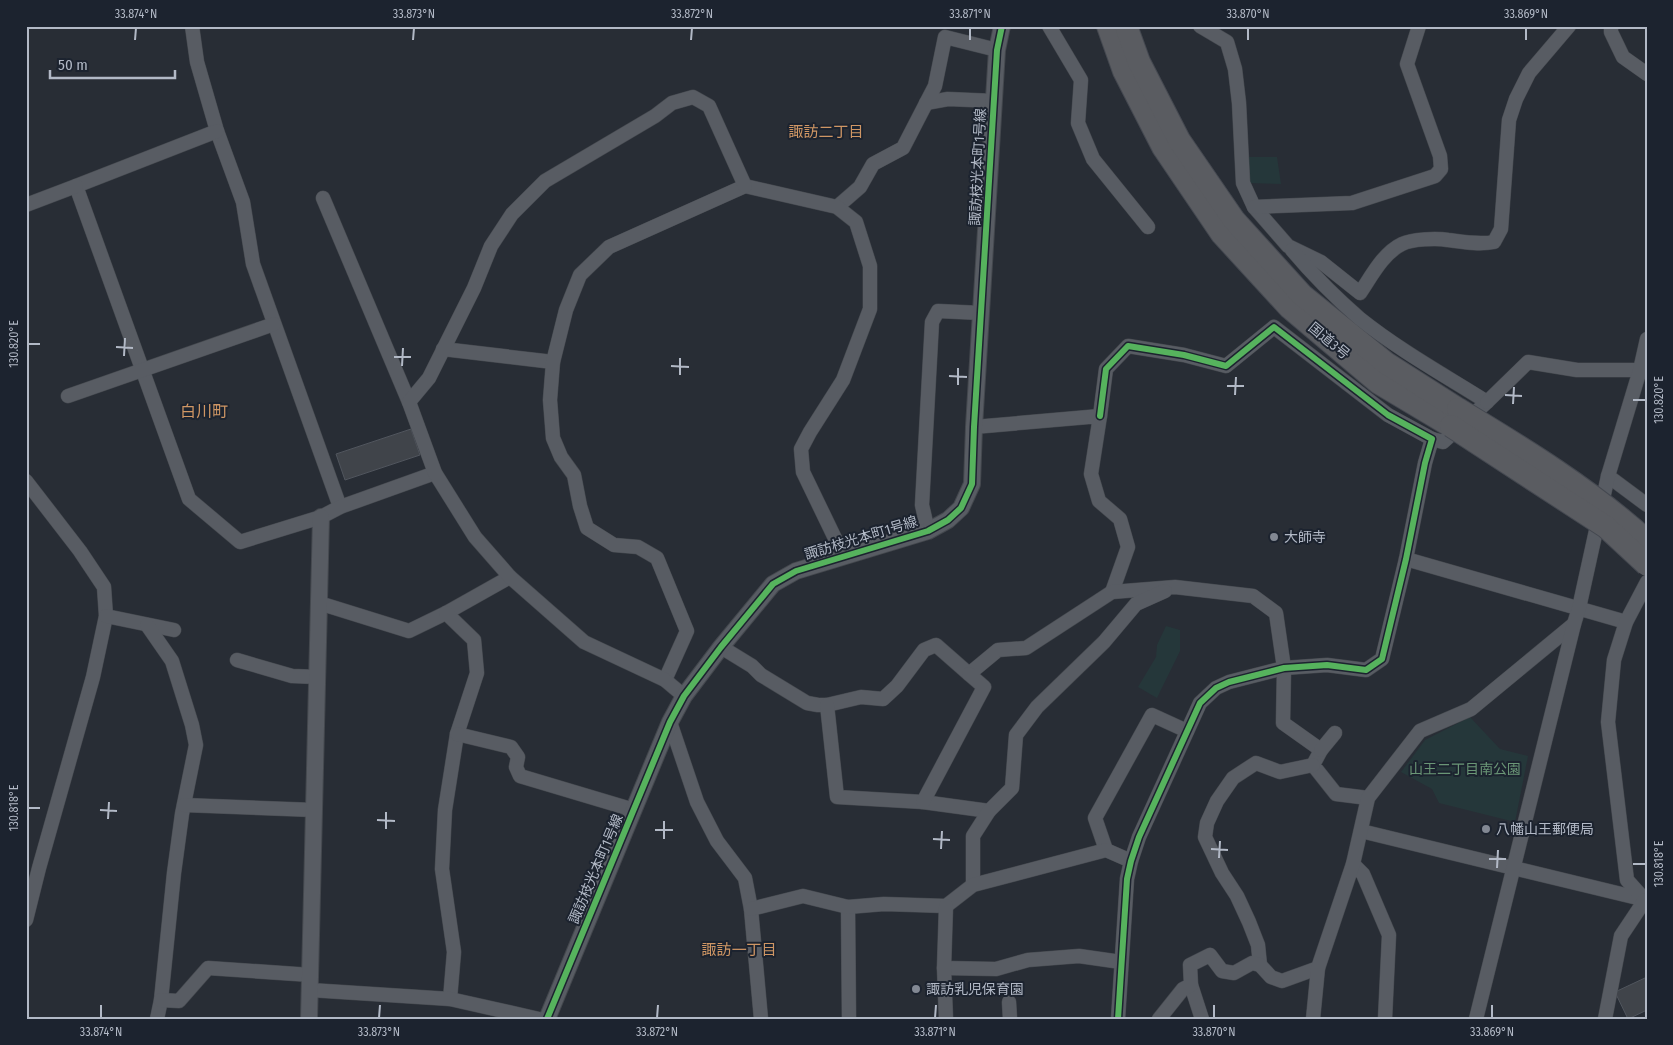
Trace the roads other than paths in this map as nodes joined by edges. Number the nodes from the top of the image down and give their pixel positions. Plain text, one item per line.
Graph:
1 (192, 26) edge
2 (1002, 26) edge
3 (1049, 26) edge
4 (1108, 26) edge
5 (1126, 26) edge
6 (1200, 26) edge
7 (1419, 26) edge
8 (1569, 26) edge
9 (1611, 26) edge
10 (947, 32) edge
11 (997, 50) junction
12 (1647, 74) edge
13 (994, 101) junction
14 (926, 103) junction
15 (217, 131) junction
16 (76, 186) junction
17 (745, 186) junction
18 (323, 198) dead end
19 (26, 205) edge
20 (837, 207) junction
21 (1254, 207) junction
22 (1148, 227) dead end
23 (1288, 246) junction
24 (982, 313) junction
25 (274, 324) junction
26 (1647, 339) edge
27 (443, 349) junction
28 (553, 362) junction
29 (142, 370) junction
30 (1643, 371) edge
31 (68, 396) dead end
32 (409, 402) junction
33 (1487, 402) junction
34 (1100, 416) junction
35 (1455, 417) junction
36 (974, 428) junction
37 (1432, 439) junction
38 (435, 473) junction
39 (1608, 476) junction
40 (26, 481) edge
41 (1647, 505) edge
42 (340, 507) junction
43 (321, 517) junction
44 (928, 530) junction
45 (1647, 540) edge
46 (844, 557) junction
47 (1406, 559) junction
48 (1647, 565) edge
49 (510, 577) junction
50 (1647, 582) edge
51 (1175, 587) junction
52 (1112, 592) junction
53 (319, 603) junction
54 (1580, 608) junction
55 (446, 613) junction
56 (106, 616) junction
57 (1626, 622) junction
58 (1574, 624) junction
59 (147, 625) junction
60 (174, 630) dead end
61 (721, 647) junction
62 (237, 660) dead end
63 (1284, 668) junction
64 (969, 674) junction
65 (316, 677) junction
66 (666, 680) junction
67 (684, 696) junction
68 (827, 705) junction
69 (670, 722) junction
70 (1187, 731) junction
71 (1335, 733) dead end
72 (458, 734) junction
73 (1321, 750) junction
74 (1313, 765) junction
75 (1368, 798) junction
76 (924, 802) junction
77 (184, 806) junction
78 (314, 810) junction
79 (634, 810) junction
80 (989, 811) junction
81 (1361, 832) junction
82 (1106, 850) junction
83 (1131, 860) junction
84 (1353, 864) junction
85 (1514, 868) junction
86 (31, 881) edge
87 (973, 885) junction
88 (1646, 900) edge
89 (946, 906) junction
90 (848, 907) junction
91 (751, 910) junction
92 (26, 920) edge
93 (1121, 962) junction
94 (1260, 965) junction
95 (944, 968) junction
96 (1318, 968) junction
97 (310, 982) junction
98 (1191, 985) junction
99 (450, 999) junction
100 (161, 1000) junction
101 (1009, 1002) dead end
102 (157, 1019) edge
103 (309, 1019) edge
104 (539, 1019) edge
105 (547, 1019) edge
106 (761, 1019) edge
107 (849, 1019) edge
108 (946, 1019) edge
109 (1010, 1019) edge
110 (1118, 1019) edge
111 (1159, 1019) edge
112 (1202, 1019) edge
113 (1313, 1019) edge
114 (1385, 1019) edge
115 (1476, 1019) edge
116 (1605, 1019) edge

1 - 15 street
2 - 11 street, 諏訪枝光本町1号線
3 - 22 street
4 - 35 highway, 国道3号
5 - 35 highway, 国道3号
6 - 21 street
7 - 21 street
8 - 23 street
9 - 12 street
10 - 11 street
10 - 14 street
11 - 13 street, 諏訪枝光本町1号線
13 - 14 street
13 - 24 street, 諏訪枝光本町1号線
14 - 20 street
15 - 16 street
15 - 25 street
16 - 19 street
16 - 29 street
17 - 20 street
17 - 27 street
17 - 28 street
18 - 32 street
20 - 46 street
21 - 23 street
23 - 33 street
24 - 36 street, 諏訪枝光本町1号線
24 - 44 street
25 - 29 street
25 - 42 street
26 - 30 street
27 - 28 street
27 - 32 street
28 - 66 street
29 - 31 street
29 - 43 street
30 - 33 street
30 - 39 street
32 - 38 street
33 - 37 street
34 - 36 street
34 - 37 street
34 - 52 street
35 - 45 highway, 国道3号, bridge
35 - 48 highway, 国道3号, bridge
36 - 44 street, 諏訪枝光本町1号線
37 - 47 street
38 - 42 street
38 - 49 street
39 - 41 street
39 - 54 street
40 - 56 street
42 - 43 street
43 - 53 street
44 - 46 street, 諏訪枝光本町1号線
46 - 61 street, 諏訪枝光本町1号線
47 - 54 street
47 - 63 street
49 - 55 street
49 - 66 street
50 - 57 street
51 - 52 street
51 - 63 street
51 - 80 street
52 - 64 street
53 - 55 street
53 - 65 street
54 - 57 street
54 - 58 street
55 - 72 street
56 - 59 street
56 - 86 street
57 - 88 street
58 - 75 street
58 - 85 street
59 - 60 street
59 - 77 street
61 - 67 street, 諏訪枝光本町1号線
61 - 68 street
62 - 65 street
63 - 70 street
63 - 73 street
64 - 68 street
64 - 76 street
65 - 78 street
66 - 67 street
67 - 69 street, 諏訪枝光本町1号線
68 - 76 street
69 - 79 street, 諏訪枝光本町1号線
69 - 91 street
70 - 82 street
70 - 83 street
71 - 73 street
72 - 79 street
72 - 99 street
73 - 74 street
74 - 75 street
74 - 94 street
75 - 81 street
76 - 80 street
77 - 78 street
77 - 100 street
78 - 97 street
79 - 105 street, 諏訪枝光本町1号線
80 - 87 street
81 - 84 street
81 - 85 street
82 - 83 street
82 - 87 street
83 - 93 street
84 - 96 street
84 - 114 street
85 - 88 street
85 - 115 street
86 - 92 street
87 - 89 street
88 - 116 street
89 - 90 street
89 - 95 street
90 - 91 street
90 - 107 street
91 - 106 street
93 - 95 street
93 - 110 street
94 - 96 street
94 - 98 street
95 - 108 street
96 - 113 street
97 - 99 street
97 - 100 street
97 - 103 street
98 - 111 street
98 - 112 street
99 - 104 street
100 - 102 street
101 - 109 street

